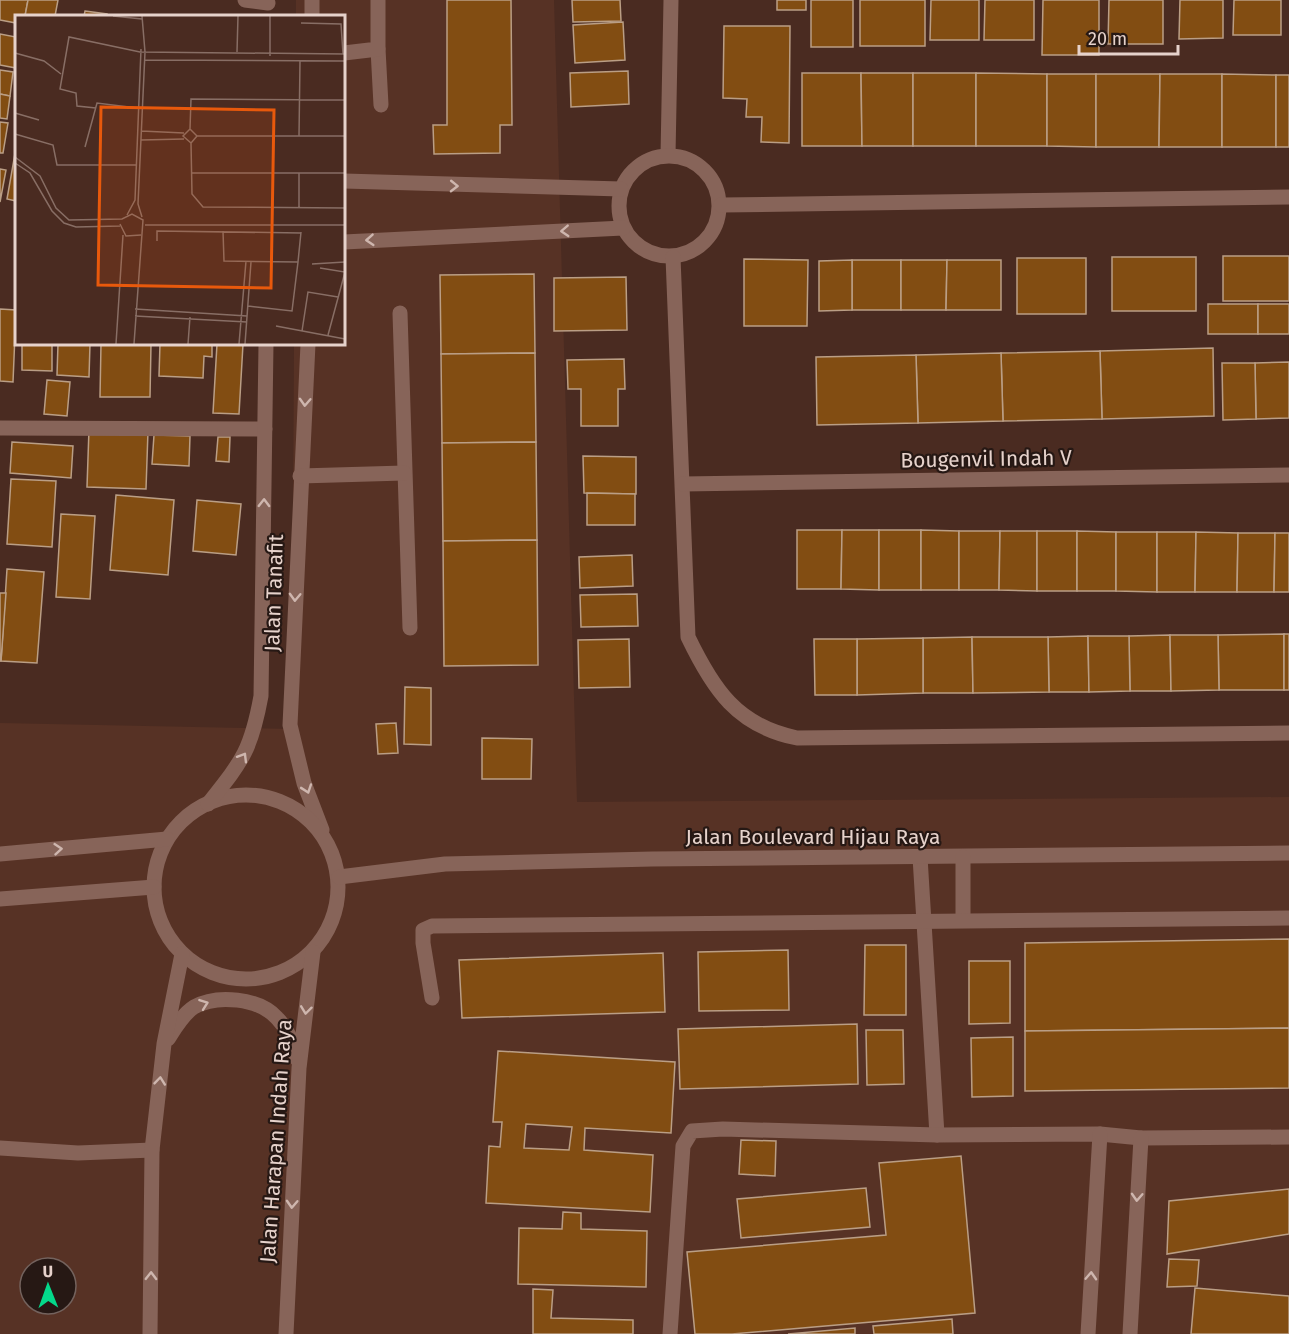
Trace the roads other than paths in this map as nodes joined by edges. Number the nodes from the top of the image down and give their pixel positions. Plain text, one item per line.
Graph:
1 (245, 0) edge
2 (378, 0) edge
3 (671, 0) edge
4 (268, 7) edge
5 (378, 49) junction
6 (345, 53) edge
7 (381, 105) dead end
8 (668, 155) junction
9 (345, 181) edge
10 (621, 189) junction
11 (1289, 197) edge
12 (721, 205) junction
13 (623, 228) junction
14 (345, 242) edge
15 (673, 256) junction
16 (400, 313) dead end
17 (266, 345) edge
18 (308, 345) edge
19 (0, 428) edge
20 (265, 429) junction
21 (404, 472) junction
22 (1289, 475) edge
23 (300, 476) junction
24 (683, 484) junction
25 (410, 628) dead end
26 (1289, 733) edge
27 (208, 804) junction
28 (167, 839) junction
29 (325, 839) junction
30 (1289, 853) edge
31 (0, 854) edge
32 (921, 857) junction
33 (963, 857) junction
34 (339, 877) junction
35 (154, 887) junction
36 (0, 899) edge
37 (1289, 918) edge
38 (963, 920) junction
39 (924, 921) junction
40 (313, 952) junction
41 (182, 954) junction
42 (432, 998) dead end
43 (164, 1044) junction
44 (299, 1068) junction
45 (1100, 1134) junction
46 (937, 1135) junction
47 (1289, 1137) edge
48 (1141, 1138) junction
49 (0, 1148) edge
50 (152, 1150) junction
51 (150, 1334) edge
52 (286, 1334) edge
53 (670, 1334) edge
54 (1088, 1334) edge
55 (1130, 1334) edge

1 - 4 street
2 - 5 street
3 - 8 street
5 - 6 street
5 - 7 street
8 - 10 street
8 - 12 street
9 -> 10 street
10 - 13 street
11 - 12 street
12 - 15 street
13 -> 14 street
13 - 15 street
15 - 24 street
16 - 21 street
17 - 20 street, Jalan Tanafit
18 -> 23 street, Jalan Tanafit
19 - 20 street
27 -> 20 street, Jalan Tanafit
21 - 23 street
21 - 25 street
22 - 24 street, Bougenvil Indah V
23 -> 29 street, Jalan Tanafit
24 - 26 street
27 - 28 street
27 - 29 street
31 -> 28 street
28 - 35 street
29 - 34 street
30 - 33 street, Jalan Boulevard Hijau Raya
32 - 33 street, Jalan Boulevard Hijau Raya
32 - 34 street, Jalan Boulevard Hijau Raya
32 - 39 street
33 - 38 street
34 - 40 street
35 - 36 street
35 - 41 street
37 - 38 street
38 - 39 street
39 - 42 street
39 - 46 street
40 - 41 street
40 -> 44 street, Jalan Harapan Indah Raya
41 - 43 street
43 -> 44 street
50 -> 43 street
44 -> 52 street, Jalan Harapan Indah Raya
45 - 46 street
45 - 48 street
54 -> 45 street
46 - 53 street
47 - 48 street
48 -> 55 street
49 - 50 street
51 -> 50 street

